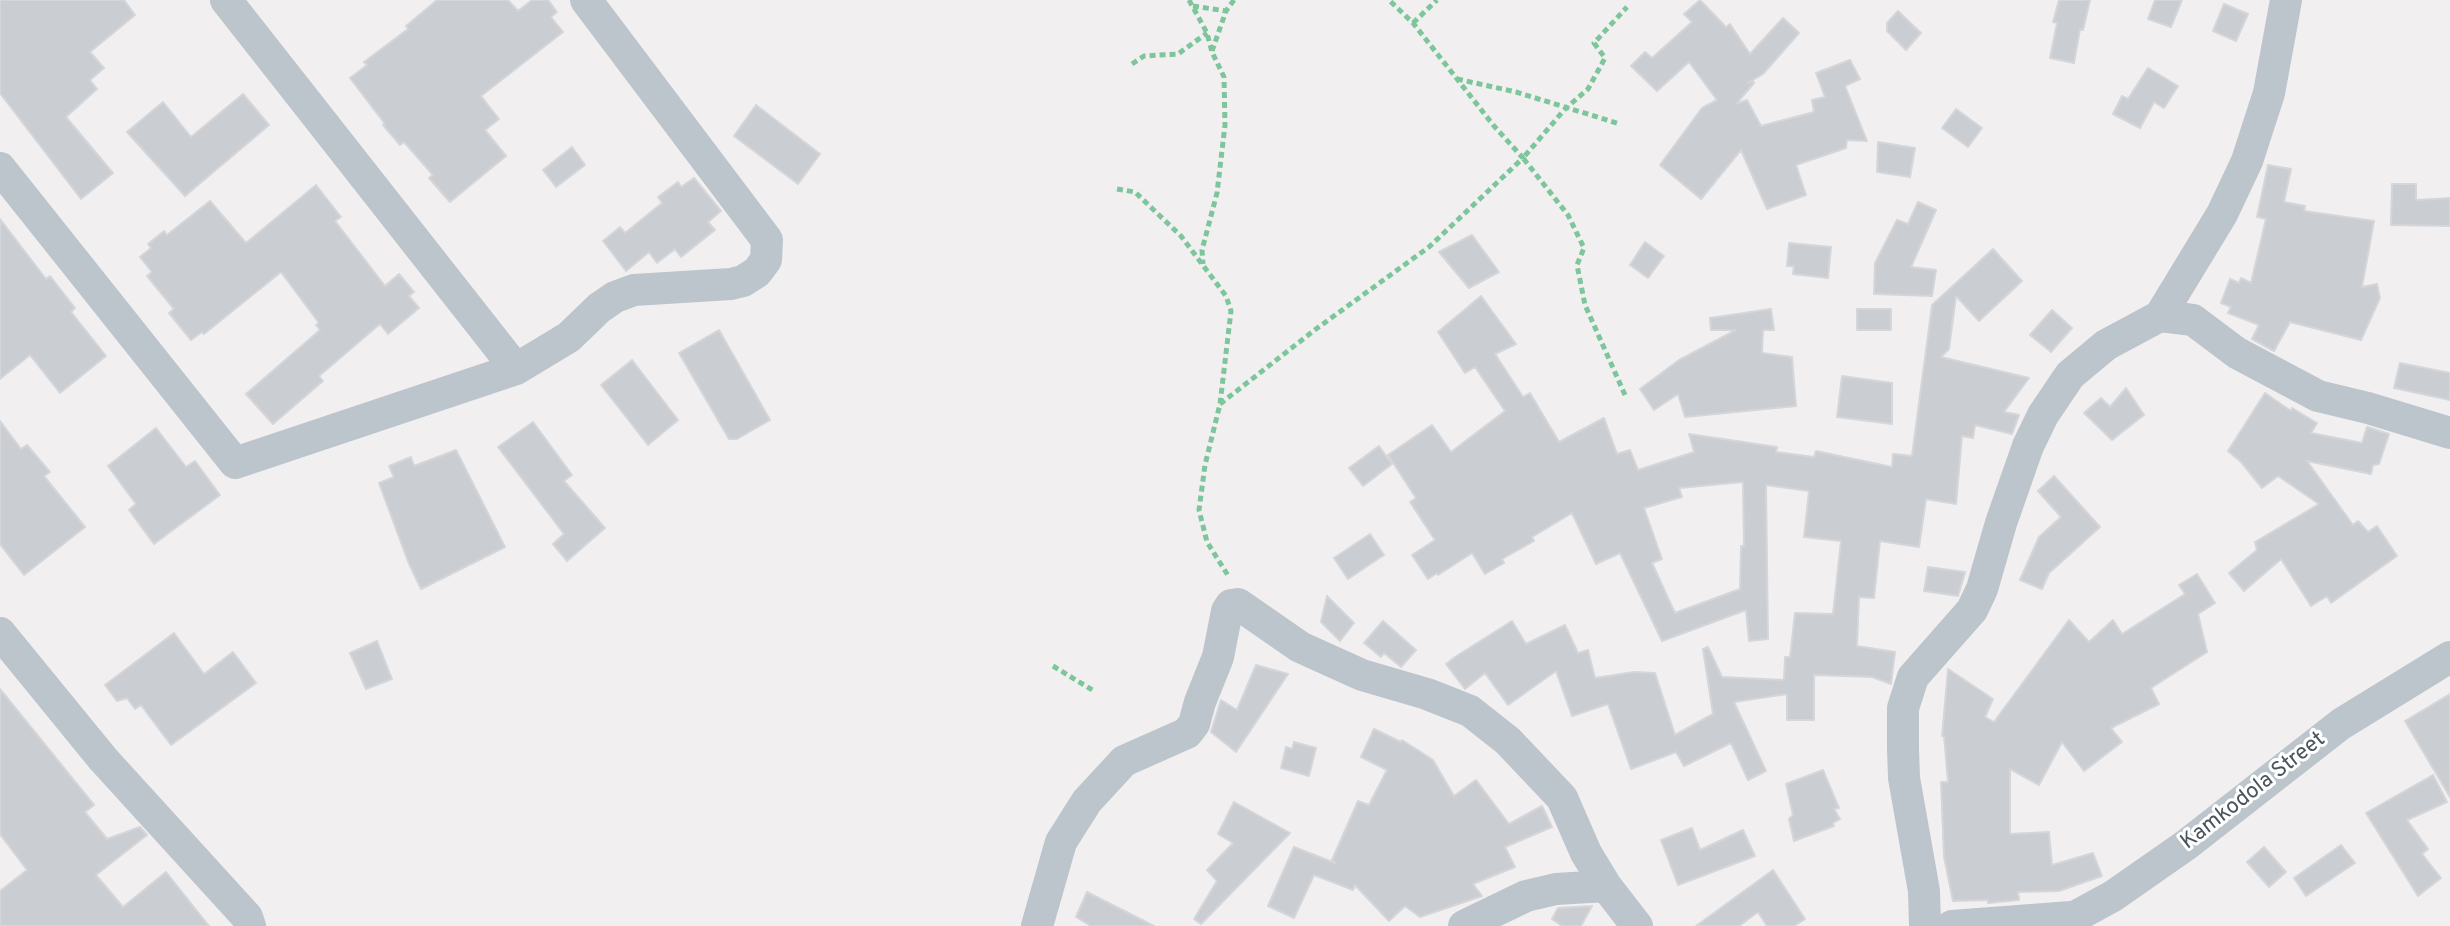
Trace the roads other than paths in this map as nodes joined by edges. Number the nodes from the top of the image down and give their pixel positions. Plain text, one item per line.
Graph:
1 (226, 0) edge
2 (586, 0) edge
3 (2286, 0) edge
4 (0, 168) edge
5 (2160, 316) junction
6 (516, 369) junction
7 (2450, 433) edge
8 (0, 633) edge
9 (2450, 657) edge
10 (1606, 886) junction
11 (2064, 921) edge
12 (250, 926) edge
13 (1037, 926) edge
14 (1464, 926) edge
15 (1637, 926) edge
16 (1925, 926) edge
17 (1952, 926) edge

1 - 6 street
2 - 6 street
3 - 5 street
4 - 6 street
5 - 7 street
5 - 16 street
8 - 12 street
9 - 11 street, Kamkodola Street
10 - 13 street
10 - 14 street
10 - 15 street
11 - 17 street

